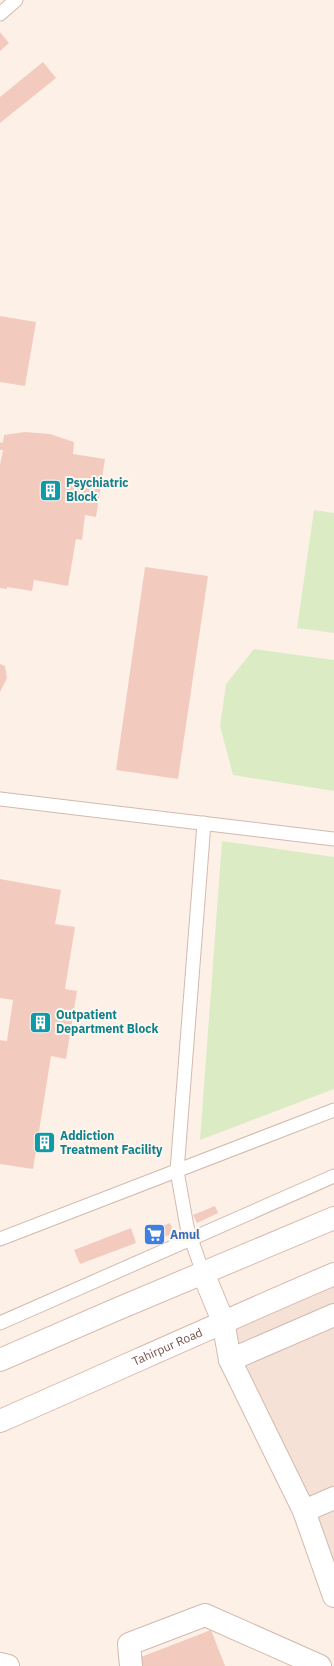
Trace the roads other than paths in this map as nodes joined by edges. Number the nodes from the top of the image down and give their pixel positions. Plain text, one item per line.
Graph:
1 (16, 0) edge
2 (0, 14) edge
3 (0, 799) edge
4 (204, 823) junction
5 (334, 839) edge
6 (334, 1110) edge
7 (178, 1171) junction
8 (334, 1176) edge
9 (334, 1218) edge
10 (0, 1239) edge
11 (191, 1239) junction
12 (203, 1273) junction
13 (334, 1274) edge
14 (334, 1316) edge
15 (223, 1321) junction
16 (0, 1323) edge
17 (0, 1360) edge
18 (230, 1360) junction
19 (0, 1421) edge
20 (334, 1498) edge
21 (304, 1511) junction
22 (333, 1590) edge
23 (0, 1664) edge
24 (8, 1666) edge
25 (131, 1666) edge
26 (320, 1666) edge

1 - 2 lane
3 - 4 lane
4 - 5 lane
4 - 7 lane
6 - 7 lane
7 - 10 lane
7 - 11 lane
8 - 11 lane
9 - 12 main road
11 - 12 lane
11 - 16 lane
12 - 15 main road
12 - 17 main road
13 - 15 main road, Tahirpur Road
14 - 18 main road
15 - 18 main road
15 - 19 main road, Tahirpur Road
18 - 21 main road
20 - 21 main road
21 - 22 main road
23 - 24 main road
25 - 26 main road

